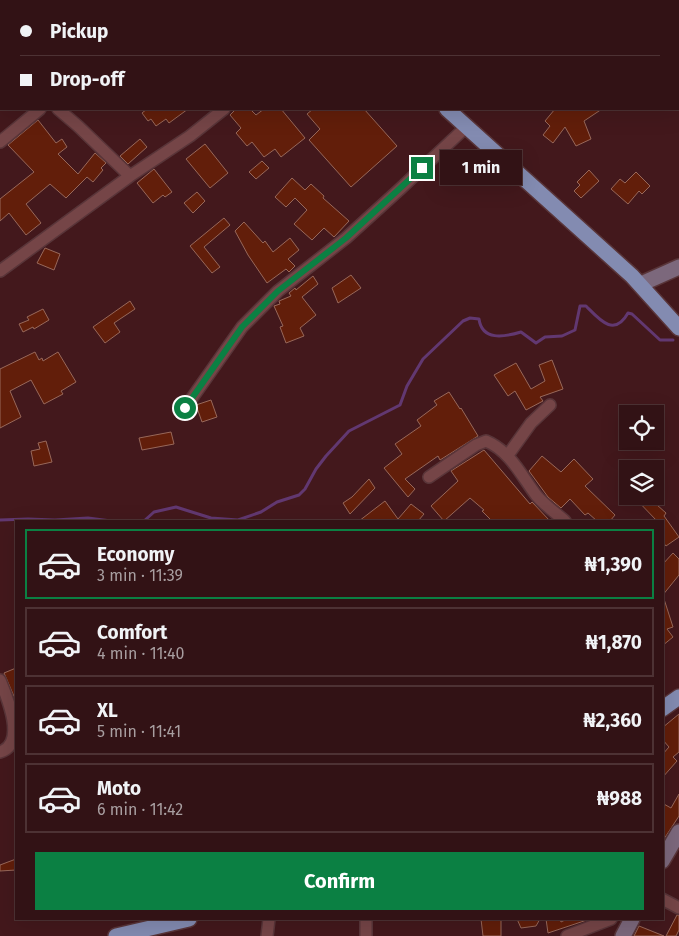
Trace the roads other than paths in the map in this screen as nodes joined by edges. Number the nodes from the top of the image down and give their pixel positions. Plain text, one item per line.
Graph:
1 (39, 110) edge
2 (59, 110) edge
3 (223, 110) edge
4 (448, 110) edge
5 (466, 127) junction
6 (0, 142) edge
7 (130, 176) junction
8 (679, 267) edge
9 (0, 271) edge
10 (641, 284) junction
11 (679, 328) edge
12 (550, 405) dead end
13 (185, 408) dead end
14 (508, 456) junction
15 (429, 477) dead end
16 (564, 520) edge
17 (0, 680) edge
18 (679, 697) edge
19 (664, 708) edge
20 (0, 752) edge
21 (679, 832) edge
22 (664, 858) edge
23 (664, 901) edge
24 (679, 908) edge
25 (185, 920) edge
26 (269, 920) edge
27 (366, 920) edge
28 (608, 920) edge
29 (631, 920) edge
30 (134, 934) edge
31 (116, 936) edge
32 (267, 936) edge
33 (366, 936) edge
34 (567, 936) edge
35 (623, 936) edge

1 - 6 street
2 - 7 street
3 - 7 street
4 - 5 main road
5 - 10 main road
5 - 13 street
7 - 9 street
8 - 10 main road
10 - 11 main road
12 - 14 street
14 - 15 street
14 - 16 street
17 - 20 street
18 - 19 main road
21 - 22 main road
23 - 24 street
25 - 30 main road
26 - 32 street
27 - 33 street
28 - 34 street
29 - 35 main road
30 - 31 main road

